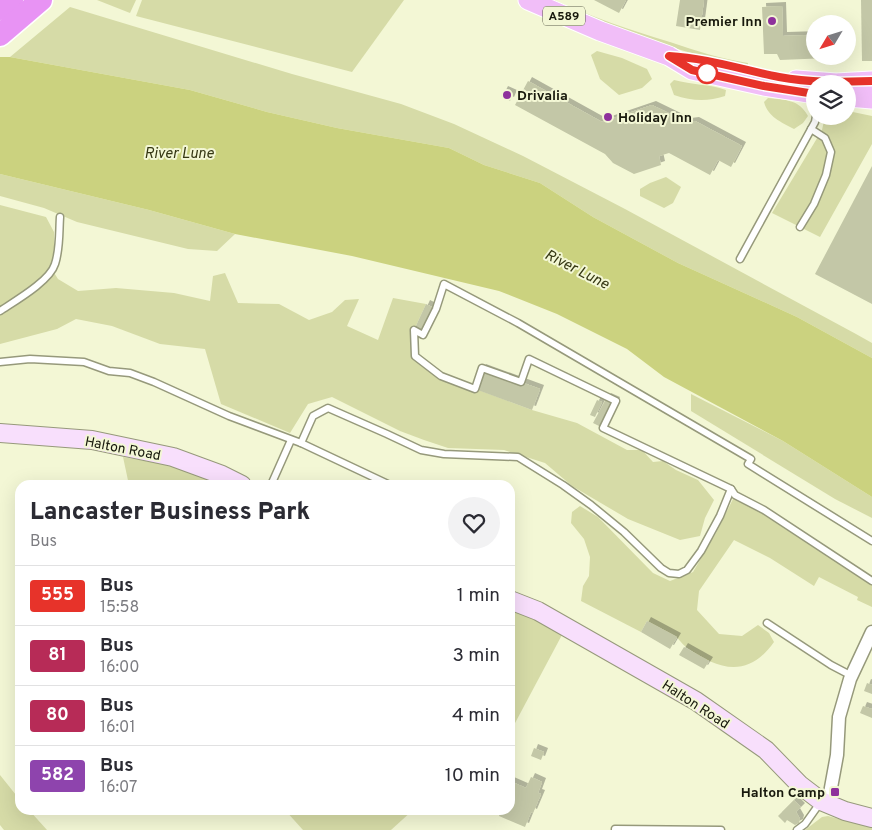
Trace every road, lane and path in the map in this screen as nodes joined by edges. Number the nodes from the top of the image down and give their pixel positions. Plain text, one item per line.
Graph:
1 (12, 0) edge
2 (41, 0) edge
3 (528, 0) edge
4 (0, 9) edge
5 (0, 35) edge
6 (806, 83) edge
7 (856, 86) edge
8 (872, 86) edge
9 (856, 94) edge
10 (813, 125) edge
11 (811, 129) junction
12 (60, 217) dead end
13 (800, 228) dead end
14 (740, 259) dead end
15 (0, 312) edge
16 (0, 362) edge
17 (0, 433) edge
18 (291, 440) junction
19 (301, 443) junction
20 (232, 480) edge
21 (273, 480) edge
22 (379, 480) edge
23 (731, 489) junction
24 (872, 541) edge
25 (872, 581) edge
26 (515, 602) edge
27 (767, 622) dead end
28 (872, 632) edge
29 (852, 676) junction
30 (824, 803) junction
31 (872, 818) edge
32 (615, 829) edge
33 (720, 830) edge
34 (796, 830) edge

1 - 4 highway
2 - 5 highway
3 - 6 main road, A589
7 - 8 main road, A589
8 - 9 main road, A589
10 - 11 lane
11 - 13 lane
11 - 14 lane
12 - 15 lane
16 - 18 lane
17 - 20 street, Halton Road
18 - 19 lane
18 - 21 lane
19 - 22 lane
19 - 23 lane
23 - 24 lane
23 - 25 lane
26 - 30 street, Halton Road
27 - 29 lane
28 - 29 street
29 - 30 street
30 - 31 street, Halton Road
30 - 34 lane
32 - 33 lane

